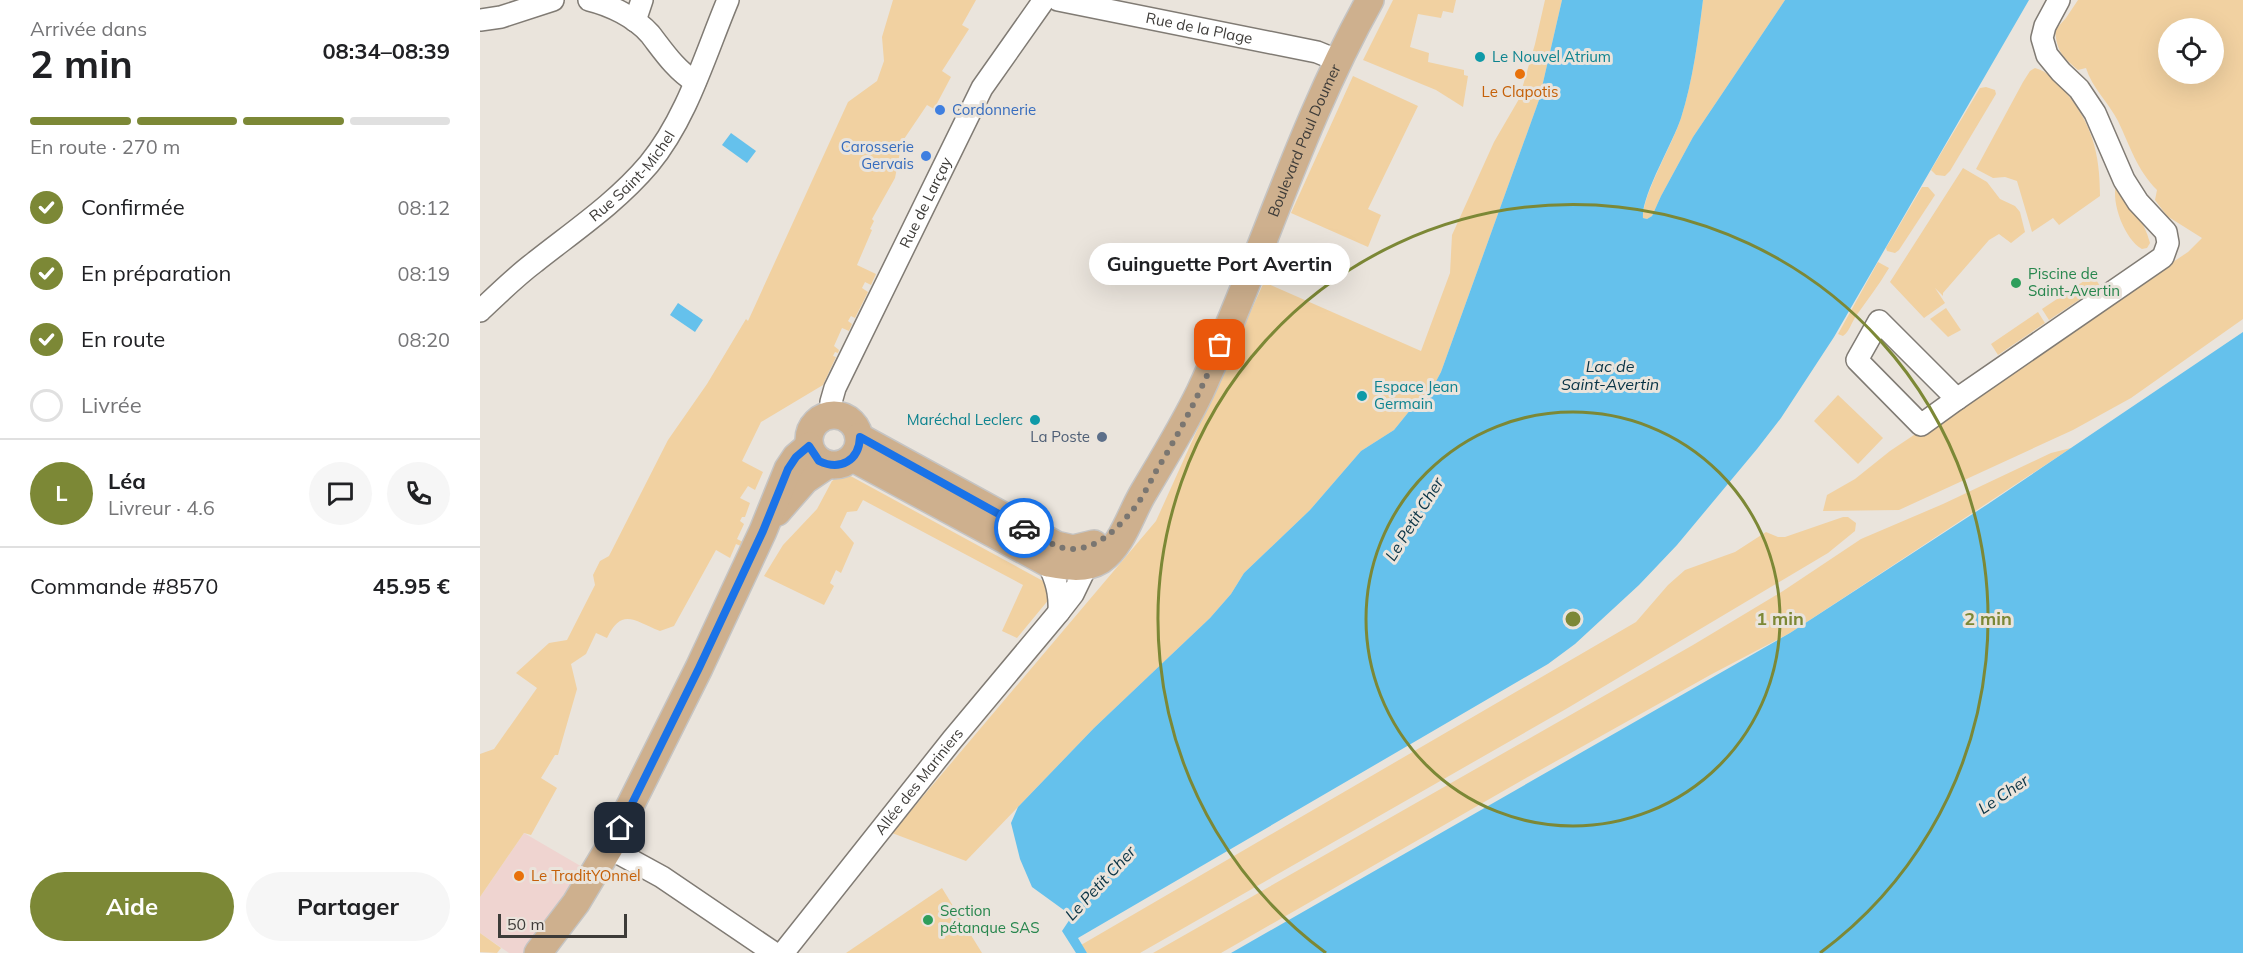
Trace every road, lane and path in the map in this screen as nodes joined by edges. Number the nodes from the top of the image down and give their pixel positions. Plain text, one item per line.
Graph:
1 (553, 0) edge
2 (589, 0) edge
3 (642, 0) edge
4 (728, 0) edge
5 (1044, 0) edge
6 (1058, 0) edge
7 (1370, 0) edge
8 (2059, 0) edge
9 (480, 20) edge
10 (634, 21) junction
11 (1339, 61) junction
12 (695, 82) junction
13 (480, 310) edge
14 (1957, 399) junction
15 (831, 415) junction
16 (837, 452) junction
17 (1133, 510) junction
18 (1048, 563) junction
19 (1087, 566) junction
20 (1059, 612) junction
21 (609, 848) junction
22 (538, 953) edge
23 (774, 953) edge
24 (783, 953) edge

1 - 9 street
2 - 10 street
3 - 10 street
4 - 12 street, Rue Saint-Michel
5 - 15 street, Rue de Larçay
6 - 11 street, Rue de la Plage
7 - 11 main road, Boulevard Paul Doumer
8 - 14 street
10 - 12 street
11 - 17 main road, Boulevard Paul Doumer
12 - 13 street, Rue Saint-Michel
14 - 14 street
15 - 16 main road
15 - 16 main road
16 - 17 main road
16 - 18 main road
16 - 21 main road
17 - 19 main road
18 - 19 main road
18 - 20 street
19 - 20 street, Allée des Mariniers
20 - 24 street, Allée des Mariniers
21 - 22 main road
21 - 23 street

